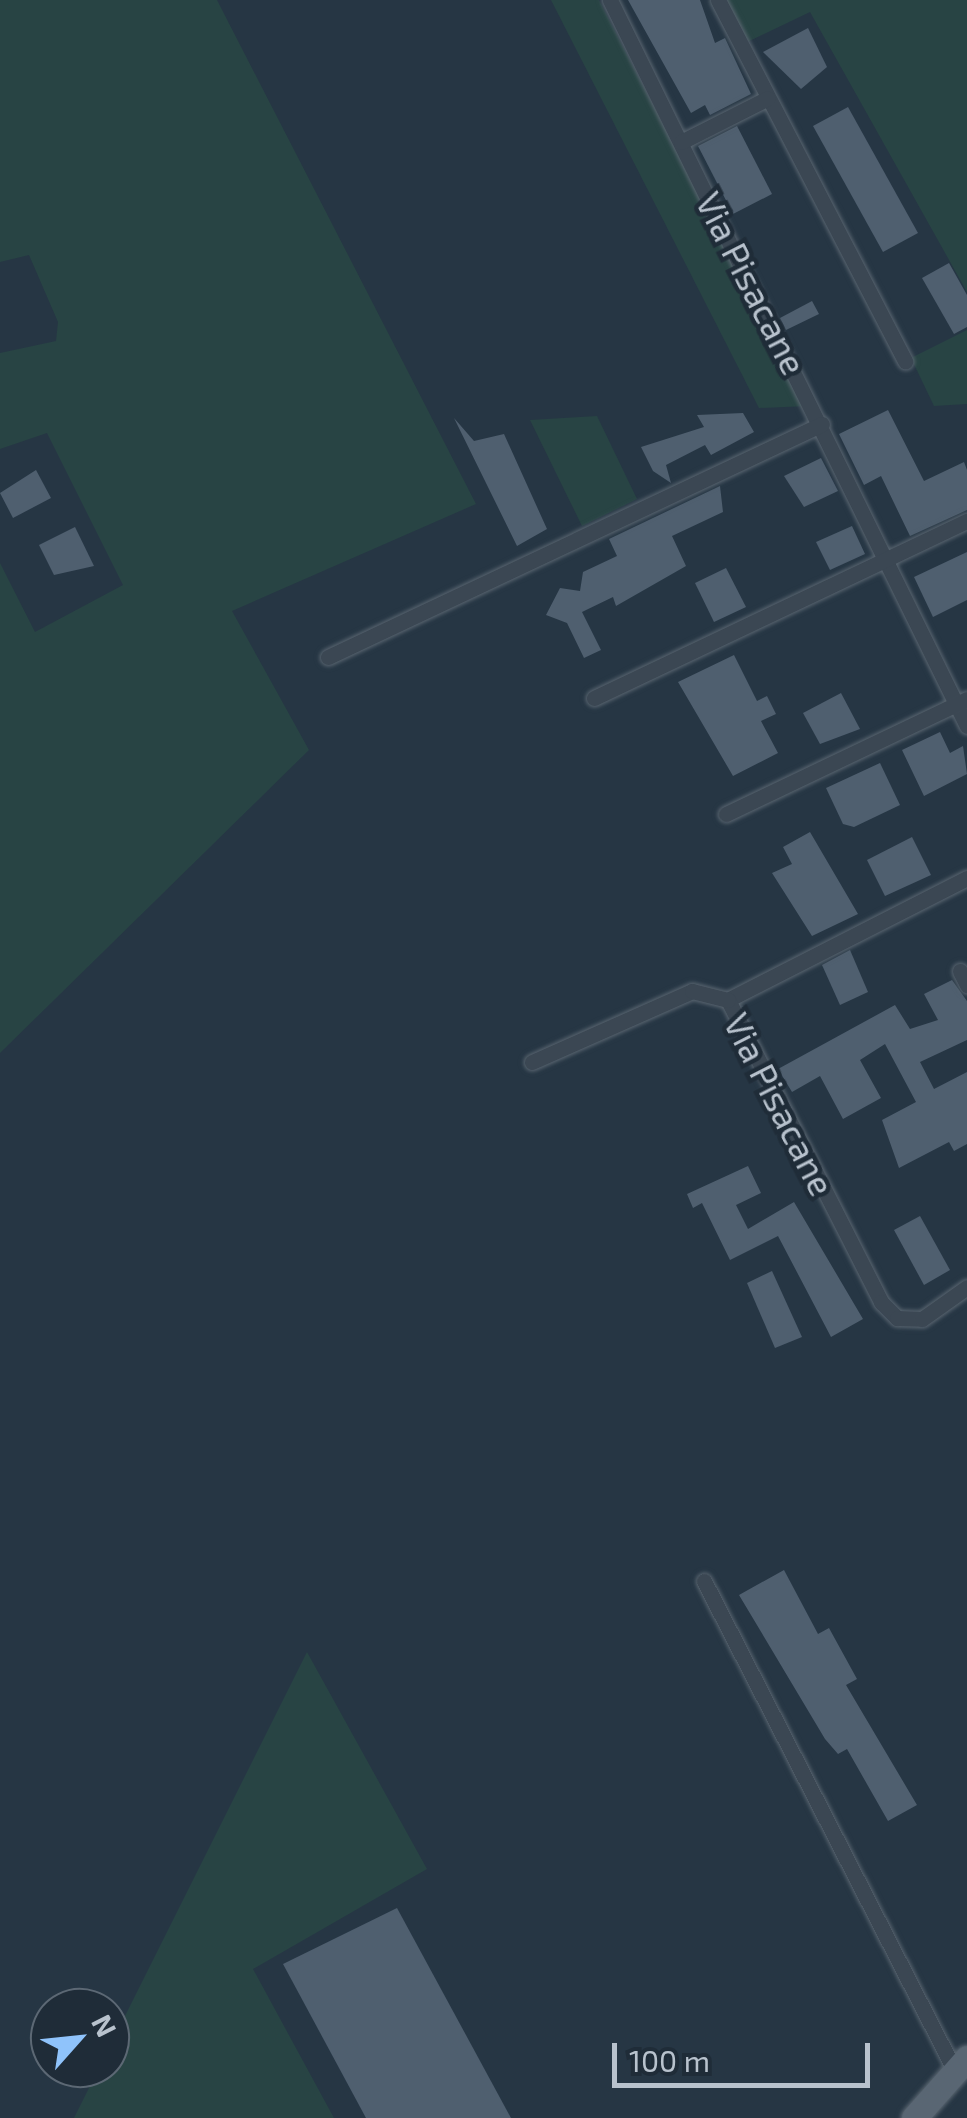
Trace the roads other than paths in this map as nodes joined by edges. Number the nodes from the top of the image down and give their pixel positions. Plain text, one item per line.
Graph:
1 (610, 0) edge
2 (718, 0) edge
3 (768, 98) junction
4 (681, 142) junction
5 (904, 361) dead end
6 (822, 424) junction
7 (967, 522) edge
8 (888, 559) junction
9 (328, 657) dead end
10 (594, 698) dead end
11 (962, 701) edge
12 (967, 726) edge
13 (726, 814) dead end
14 (967, 878) edge
15 (728, 1000) junction
16 (532, 1062) dead end
17 (967, 1288) edge
18 (704, 1581) dead end
19 (961, 2065) edge
20 (914, 2118) edge

1 - 4 street, Via Pisacane
2 - 3 street
3 - 4 street
3 - 5 street
4 - 6 street, Via Pisacane
6 - 8 street, Via Pisacane
6 - 9 street
7 - 8 street
8 - 10 street
8 - 11 street, Via Pisacane
11 - 12 street, Via Pisacane
11 - 13 street
14 - 15 street, Via Pisacane
15 - 16 street
15 - 17 street, Via Pisacane
18 - 19 street
19 - 20 main road

